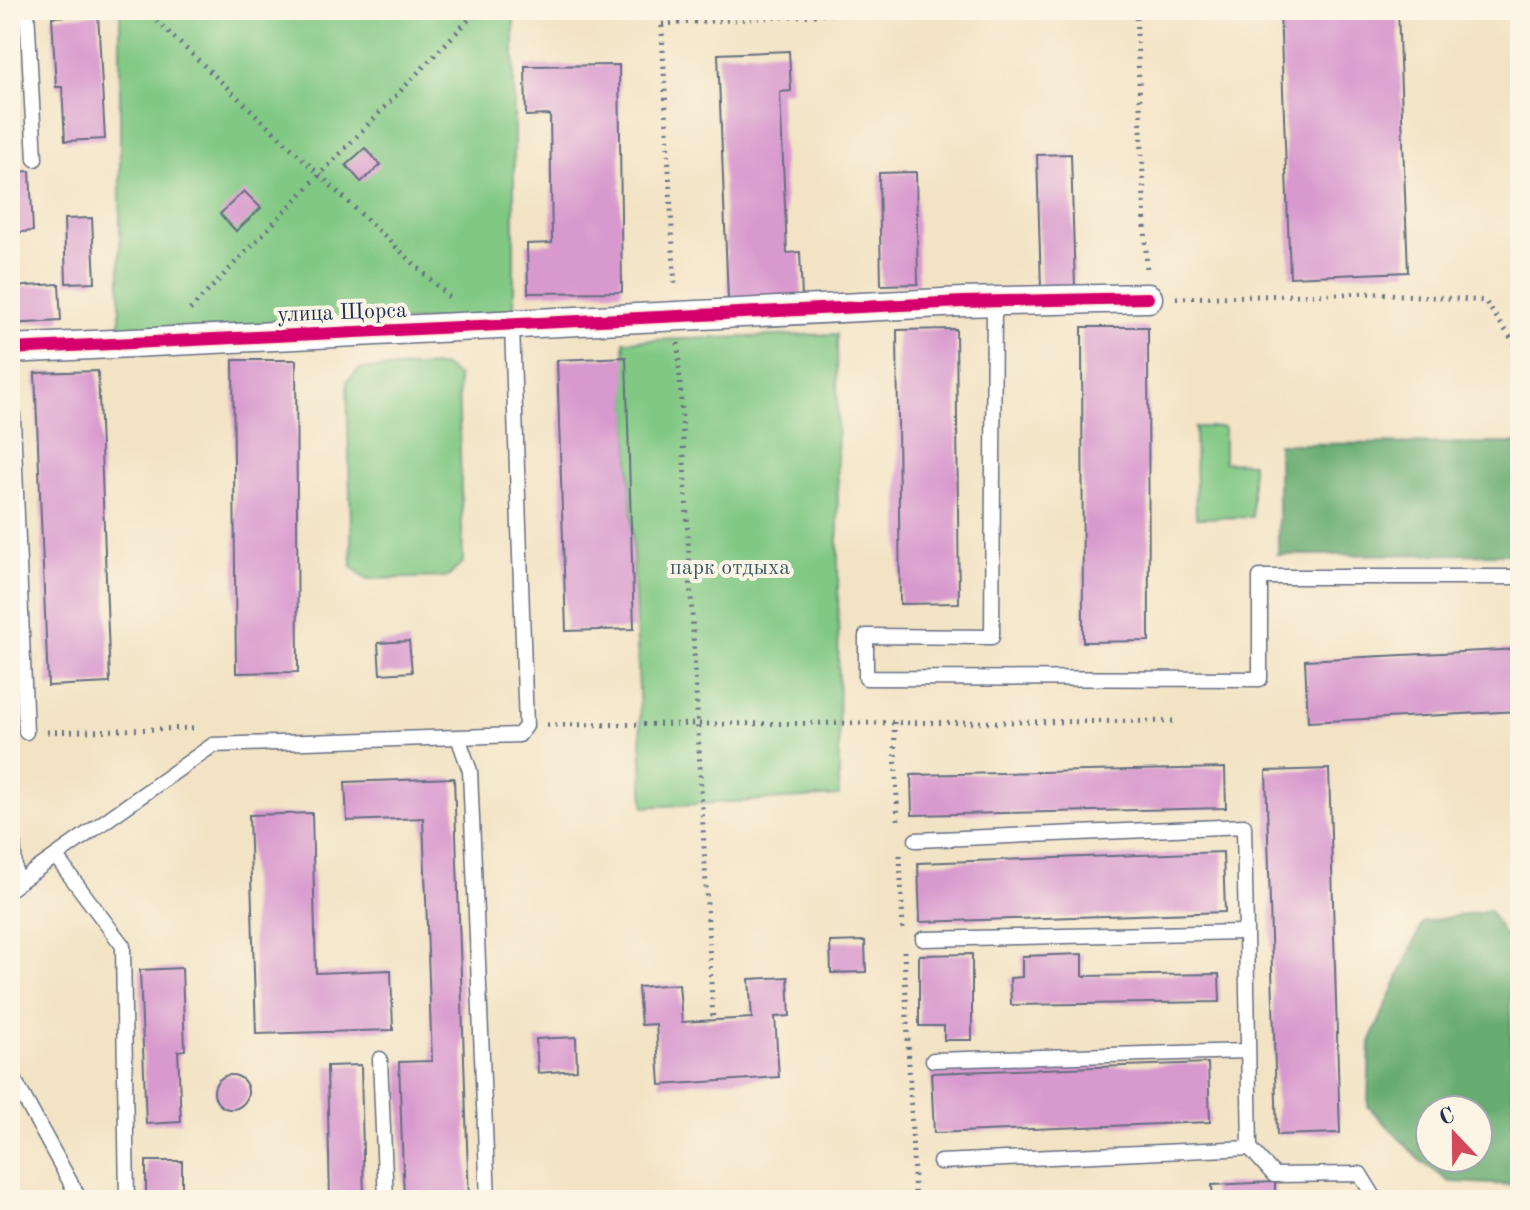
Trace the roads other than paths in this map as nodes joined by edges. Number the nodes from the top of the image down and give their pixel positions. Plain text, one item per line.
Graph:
1 (27, 10) edge
2 (35, 159) dead end
3 (1148, 298) road end
4 (994, 302) junction
5 (512, 326) junction
6 (10, 349) edge
7 (1520, 577) edge
8 (26, 732) road end
9 (459, 740) junction
10 (10, 794) edge
11 (916, 840) dead end
12 (56, 857) junction
13 (13, 886) edge
14 (1243, 932) junction
15 (923, 939) dead end
16 (1247, 1051) junction
17 (380, 1059) dead end
18 (933, 1060) dead end
19 (10, 1072) edge
20 (1250, 1148) junction
21 (940, 1162) dead end
22 (80, 1200) edge
23 (127, 1200) edge
24 (386, 1200) edge
25 (488, 1200) edge
26 (1376, 1200) edge

1 - 2 lane
3 - 4 street, улица Щорса
4 - 5 street, улица Щорса
4 - 7 lane
5 - 6 street, улица Щорса
5 - 9 lane
6 - 8 lane
9 - 12 lane
9 - 25 lane
10 - 13 lane
11 - 14 lane
12 - 13 lane
12 - 23 lane
14 - 15 lane
14 - 16 lane
16 - 18 lane
16 - 20 lane
17 - 24 lane
19 - 22 lane
20 - 21 lane
20 - 26 lane

